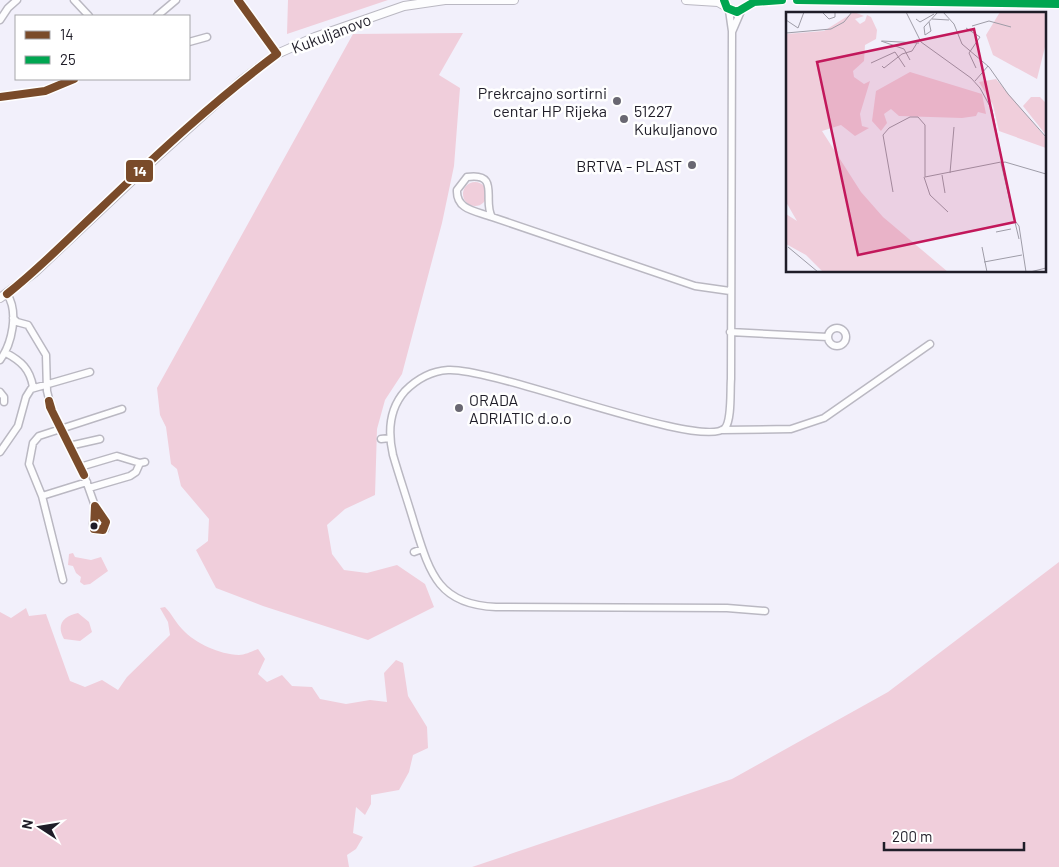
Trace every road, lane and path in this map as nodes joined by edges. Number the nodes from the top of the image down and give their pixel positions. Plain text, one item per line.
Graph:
1 (16, 0) edge
2 (74, 0) edge
3 (176, 0) edge
4 (238, 0) edge
5 (514, 0) edge
6 (686, 0) edge
7 (782, 0) edge
8 (797, 0) edge
9 (1043, 1) edge
10 (1059, 4) edge
11 (726, 5) edge
12 (745, 5) edge
13 (88, 15) edge
14 (158, 15) edge
15 (0, 19) edge
16 (732, 32) junction
17 (207, 37) dead end
18 (190, 42) edge
19 (278, 54) junction
20 (72, 80) edge
21 (0, 97) edge
22 (492, 217) junction
23 (730, 291) junction
24 (4, 296) edge
25 (13, 318) junction
26 (730, 332) junction
27 (828, 337) dead end
28 (930, 344) dead end
29 (6, 353) junction
30 (0, 360) edge
31 (90, 372) dead end
32 (47, 384) junction
33 (33, 387) junction
34 (0, 392) edge
35 (4, 402) dead end
36 (122, 409) dead end
37 (59, 428) junction
38 (722, 430) junction
39 (390, 438) junction
40 (100, 439) dead end
41 (381, 439) dead end
42 (69, 446) junction
43 (0, 452) edge
44 (80, 467) junction
45 (88, 485) junction
46 (42, 496) junction
47 (95, 506) dead end
48 (422, 549) junction
49 (414, 552) dead end
50 (63, 580) dead end
51 (550, 608) junction
52 (620, 608) junction
53 (765, 611) dead end
54 (550, 616) dead end
55 (620, 617) dead end

1 - 15 street
2 - 13 street
3 - 14 street
4 - 19 street
5 - 19 main road, Kukuljanovo
6 - 11 main road
7 - 12 main road
8 - 9 main road
9 - 10 main road
11 - 12 main road
11 - 16 street
12 - 16 street
16 - 23 street
17 - 18 street
19 - 24 main road, Kukuljanovo
20 - 21 street
22 - 22 street
22 - 23 street
23 - 26 street
24 - 25 street
25 - 29 street
25 - 32 street
26 - 27 street
26 - 38 street
28 - 38 street
29 - 30 street
29 - 33 street
31 - 32 street
32 - 33 street
32 - 37 street
33 - 43 street
34 - 35 street
36 - 37 street
37 - 42 street
37 - 46 street
38 - 39 street
39 - 41 street
39 - 48 street
40 - 42 street
42 - 44 street
44 - 45 street
44 - 45 street
45 - 46 street
45 - 47 street
46 - 50 street
48 - 49 street
48 - 51 street
51 - 52 street
51 - 54 street
52 - 53 street
52 - 55 street

